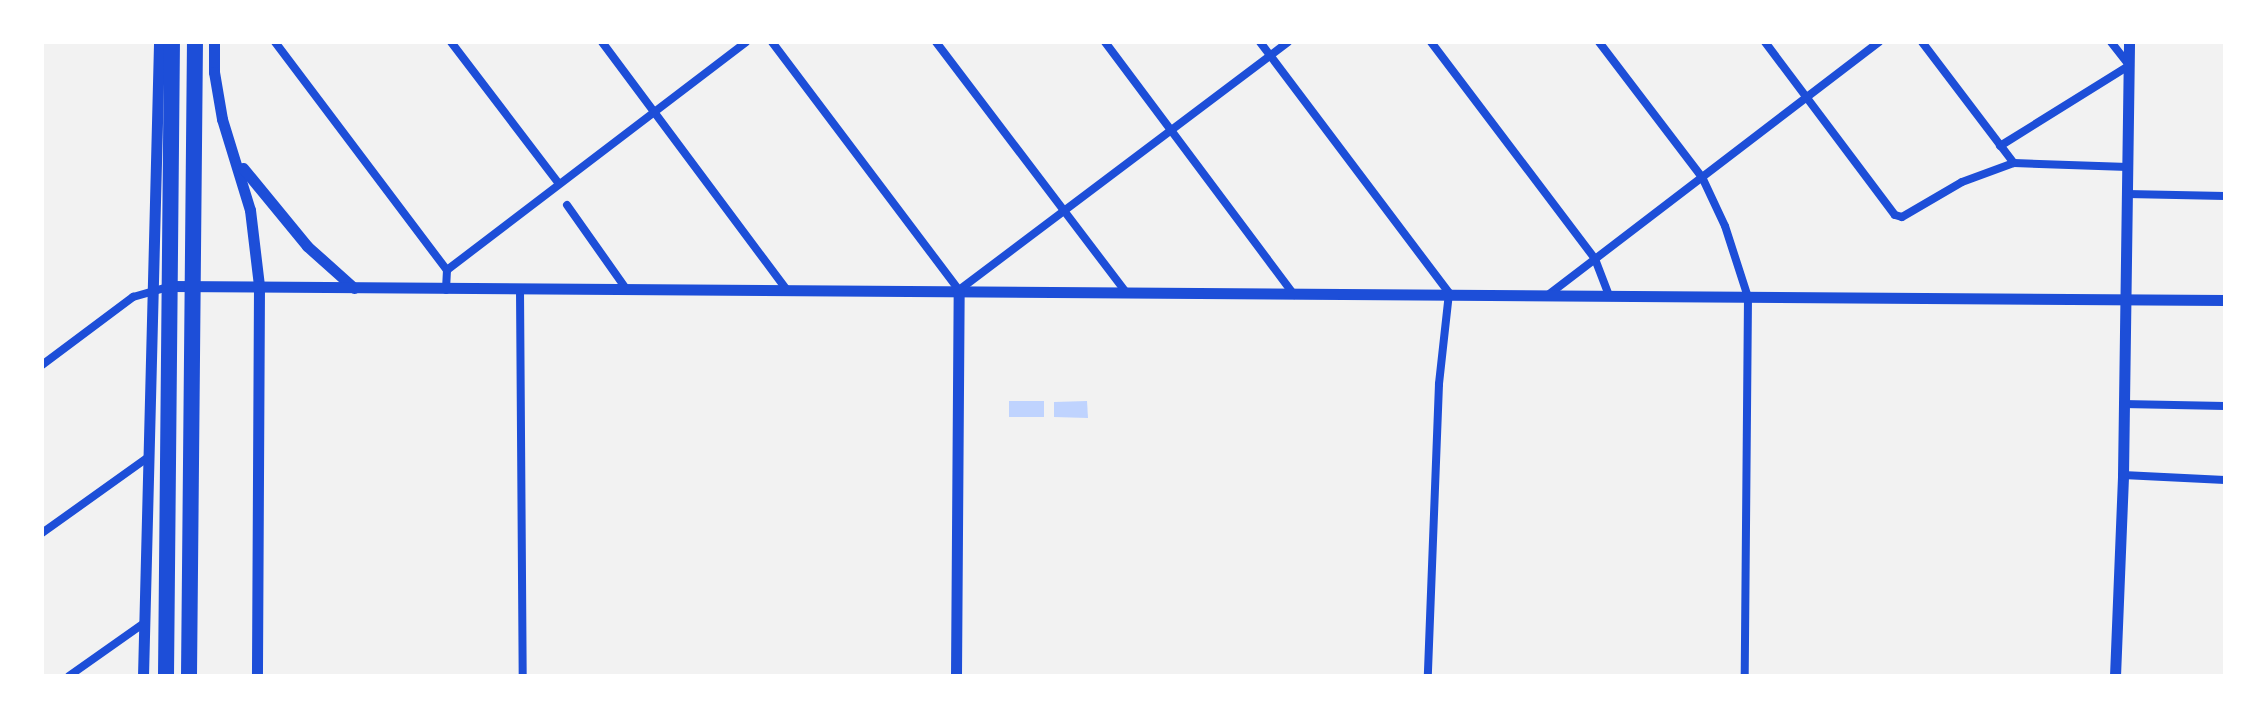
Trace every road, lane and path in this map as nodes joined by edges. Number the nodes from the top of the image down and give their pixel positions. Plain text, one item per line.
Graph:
1 (159, 42) edge
2 (172, 42) edge
3 (195, 42) edge
4 (214, 42) edge
5 (275, 42) edge
6 (451, 42) edge
7 (602, 42) edge
8 (746, 42) edge
9 (772, 42) edge
10 (936, 42) edge
11 (1105, 42) edge
12 (1260, 42) edge
13 (1288, 42) edge
14 (1431, 42) edge
15 (1599, 42) edge
16 (1765, 42) edge
17 (1879, 42) edge
18 (1922, 42) edge
19 (2111, 42) edge
20 (2129, 42) edge
21 (1270, 56) junction
22 (2129, 64) junction
23 (1806, 97) junction
24 (654, 112) junction
25 (1171, 130) junction
26 (2000, 146) junction
27 (237, 161) junction
28 (2014, 163) junction
29 (2128, 167) junction
30 (1702, 177) junction
31 (559, 184) junction
32 (2127, 194) junction
33 (2225, 196) edge
34 (567, 205) dead end
35 (1064, 211) junction
36 (1595, 259) junction
37 (447, 270) junction
38 (171, 286) junction
39 (191, 286) junction
40 (259, 286) junction
41 (354, 288) junction
42 (446, 290) junction
43 (520, 290) junction
44 (627, 290) junction
45 (787, 290) junction
46 (959, 290) junction
47 (151, 291) junction
48 (1449, 293) junction
49 (1127, 294) junction
50 (1294, 295) junction
51 (1548, 295) junction
52 (1609, 295) junction
53 (1748, 297) junction
54 (2125, 299) junction
55 (2225, 300) edge
56 (42, 365) edge
57 (2123, 404) junction
58 (2225, 406) edge
59 (147, 458) junction
60 (2123, 475) junction
61 (2225, 480) edge
62 (42, 533) edge
63 (144, 623) junction
64 (69, 676) edge
65 (143, 676) edge
66 (166, 676) edge
67 (189, 676) edge
68 (257, 676) edge
69 (523, 676) edge
70 (956, 676) edge
71 (1428, 676) edge
72 (1745, 676) edge
73 (2115, 676) edge

1 - 47 street
2 - 38 highway
3 - 39 highway
4 - 27 street
5 - 37 street
6 - 31 street
7 - 24 street
8 - 24 street
9 - 46 street
10 - 35 street
11 - 25 street
12 - 21 street
13 - 21 street
14 - 36 street
15 - 30 street
16 - 23 street
17 - 23 street
18 - 26 street
19 - 22 street
20 - 22 street
21 - 25 street
21 - 48 street
22 - 26 street
22 - 29 street
23 - 28 street
23 - 30 street
24 - 31 street
24 - 45 street
25 - 35 street
25 - 50 street
26 - 28 street
27 - 40 street
27 - 41 street
28 - 29 street
29 - 32 street
30 - 36 street
30 - 53 street
31 - 37 street
32 - 33 street
32 - 54 street
34 - 44 street
35 - 46 street
35 - 49 street
36 - 51 street
36 - 52 street
37 - 42 street
38 - 39 street
38 - 47 street
38 - 66 highway
39 - 40 street
39 - 67 highway
40 - 41 street
40 - 68 street
41 - 42 street
42 - 43 street
43 - 44 street
43 - 69 street
44 - 45 street
45 - 46 street
46 - 49 street
46 - 70 street
47 - 56 street
47 - 59 street
48 - 50 street
48 - 51 street
48 - 71 street
49 - 50 street
51 - 52 street
52 - 53 street
53 - 54 street
53 - 72 street
54 - 55 street
54 - 57 street
57 - 58 street
57 - 60 street
59 - 62 street
59 - 63 street
60 - 61 street
60 - 73 street
63 - 64 street
63 - 65 street

